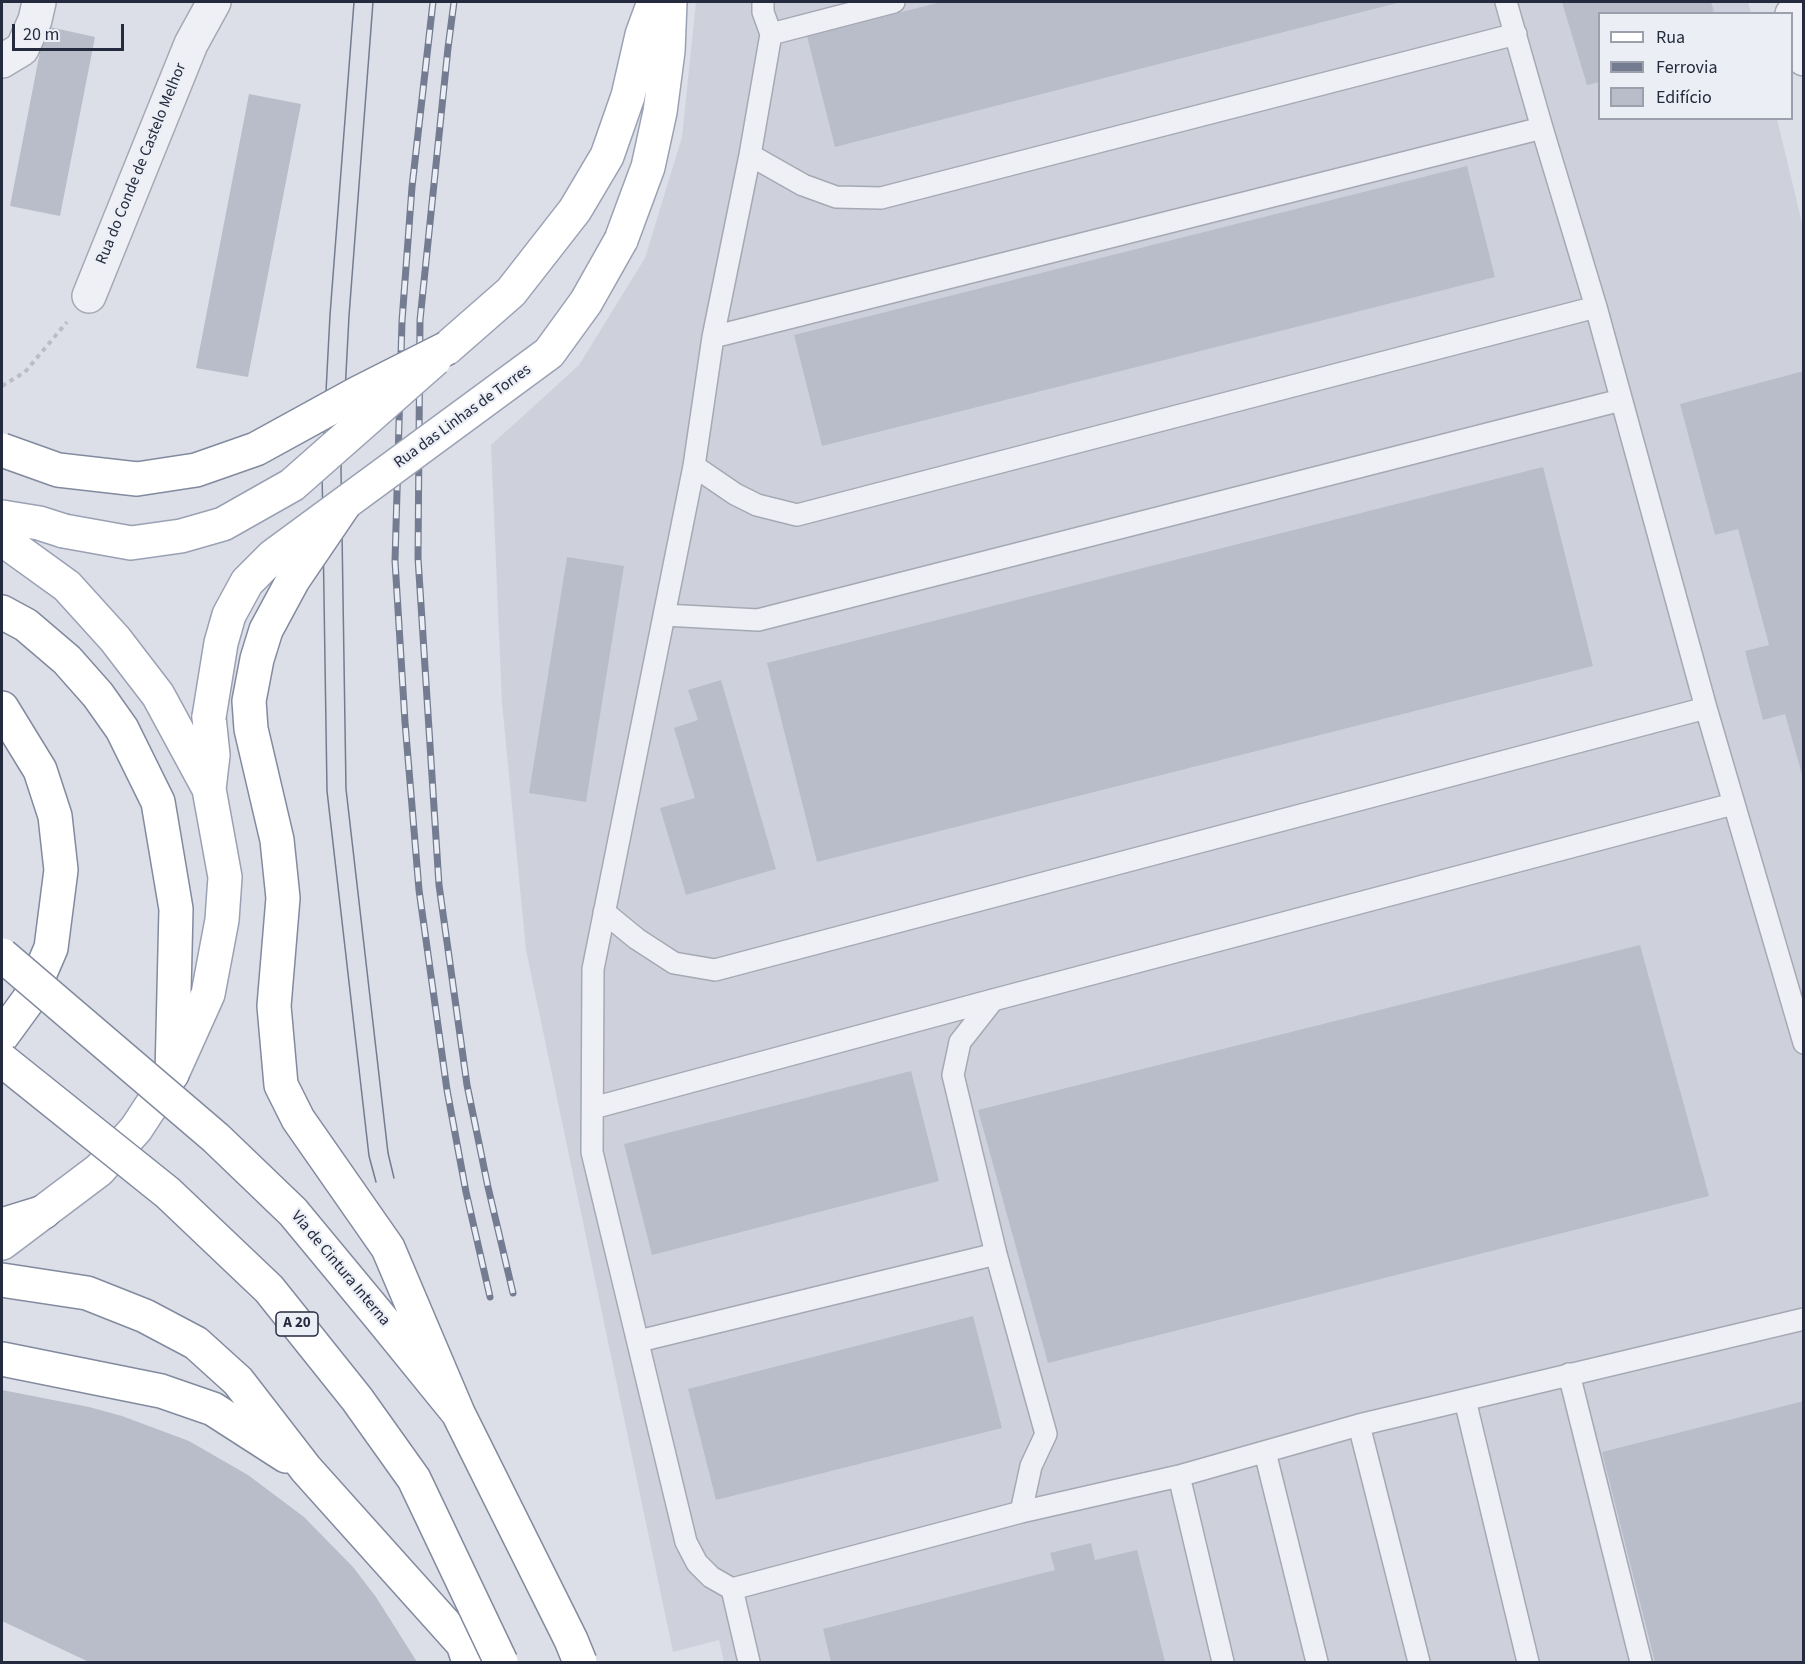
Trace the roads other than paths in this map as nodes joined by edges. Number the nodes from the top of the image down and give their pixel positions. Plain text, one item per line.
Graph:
1 (39, 2) edge
2 (214, 2) edge
3 (654, 2) edge
4 (670, 2) edge
5 (763, 2) edge
6 (894, 2) edge
7 (1506, 2) edge
8 (1793, 22) edge
9 (771, 34) junction
10 (1516, 34) junction
11 (1803, 59) edge
12 (2, 61) edge
13 (1542, 128) junction
14 (750, 155) junction
15 (89, 296) road end
16 (1596, 307) junction
17 (713, 337) junction
18 (447, 348) junction
19 (1621, 400) junction
20 (2, 450) edge
21 (694, 466) junction
22 (344, 505) junction
23 (2, 517) edge
24 (2, 539) edge
25 (2, 612) edge
26 (664, 615) junction
27 (2, 708) edge
28 (1706, 708) junction
29 (209, 789) junction
30 (1733, 804) junction
31 (604, 912) junction
32 (2, 954) edge
33 (993, 1000) junction
34 (2, 1036) edge
35 (1803, 1043) edge
36 (2, 1060) edge
37 (172, 1074) junction
38 (593, 1108) junction
39 (44, 1212) junction
40 (2, 1225) edge
41 (2, 1243) edge
42 (996, 1254) junction
43 (2, 1280) edge
44 (1803, 1319) edge
45 (639, 1341) junction
46 (2, 1359) edge
47 (1569, 1374) junction
48 (1465, 1400) junction
49 (458, 1413) junction
50 (1359, 1425) junction
51 (1265, 1452) junction
52 (306, 1469) junction
53 (1179, 1476) junction
54 (1021, 1512) junction
55 (732, 1589) junction
56 (469, 1662) edge
57 (501, 1662) edge
58 (580, 1662) edge
59 (750, 1662) edge
60 (1223, 1662) edge
61 (1317, 1662) edge
62 (1419, 1662) edge
63 (1528, 1662) edge
64 (1641, 1662) edge

1 - 12 street
2 - 15 street, Rua do Conde de Castelo Melhor
3 - 18 main road
4 - 22 main road, Rua das Linhas de Torres, bridge
5 - 9 lane
6 - 9 lane
7 - 10 lane
8 - 11 street
9 - 14 lane
10 - 13 lane
10 - 14 lane
13 - 16 lane
13 - 17 lane
14 - 17 lane
16 - 19 lane
16 - 21 lane
17 - 21 lane
18 - 20 main road, bridge
18 - 23 main road, bridge
19 - 26 lane
19 - 28 lane
21 - 26 lane
22 - 29 main road, Rua das Linhas de Torres, bridge
22 - 49 main road, bridge
24 - 29 main road
25 - 37 main road
26 - 31 lane
27 - 34 main road
28 - 30 lane
28 - 31 lane
29 - 37 main road
30 - 33 lane
30 - 35 lane
31 - 38 lane
32 - 49 main road, Via de Cintura Interna, bridge
33 - 38 lane
33 - 42 lane
36 - 57 main road, A 20, bridge
37 - 39 main road
38 - 45 lane
39 - 40 main road
39 - 41 main road
42 - 45 lane
42 - 54 lane
43 - 52 main road
44 - 47 lane
45 - 55 lane
46 - 52 main road
47 - 48 lane
47 - 64 lane
48 - 50 lane
48 - 63 lane
49 - 58 main road, Via de Cintura Interna, bridge
50 - 51 lane
50 - 62 lane
51 - 53 lane
51 - 61 lane
52 - 56 main road
53 - 54 lane
53 - 60 lane
54 - 55 lane
55 - 59 lane

